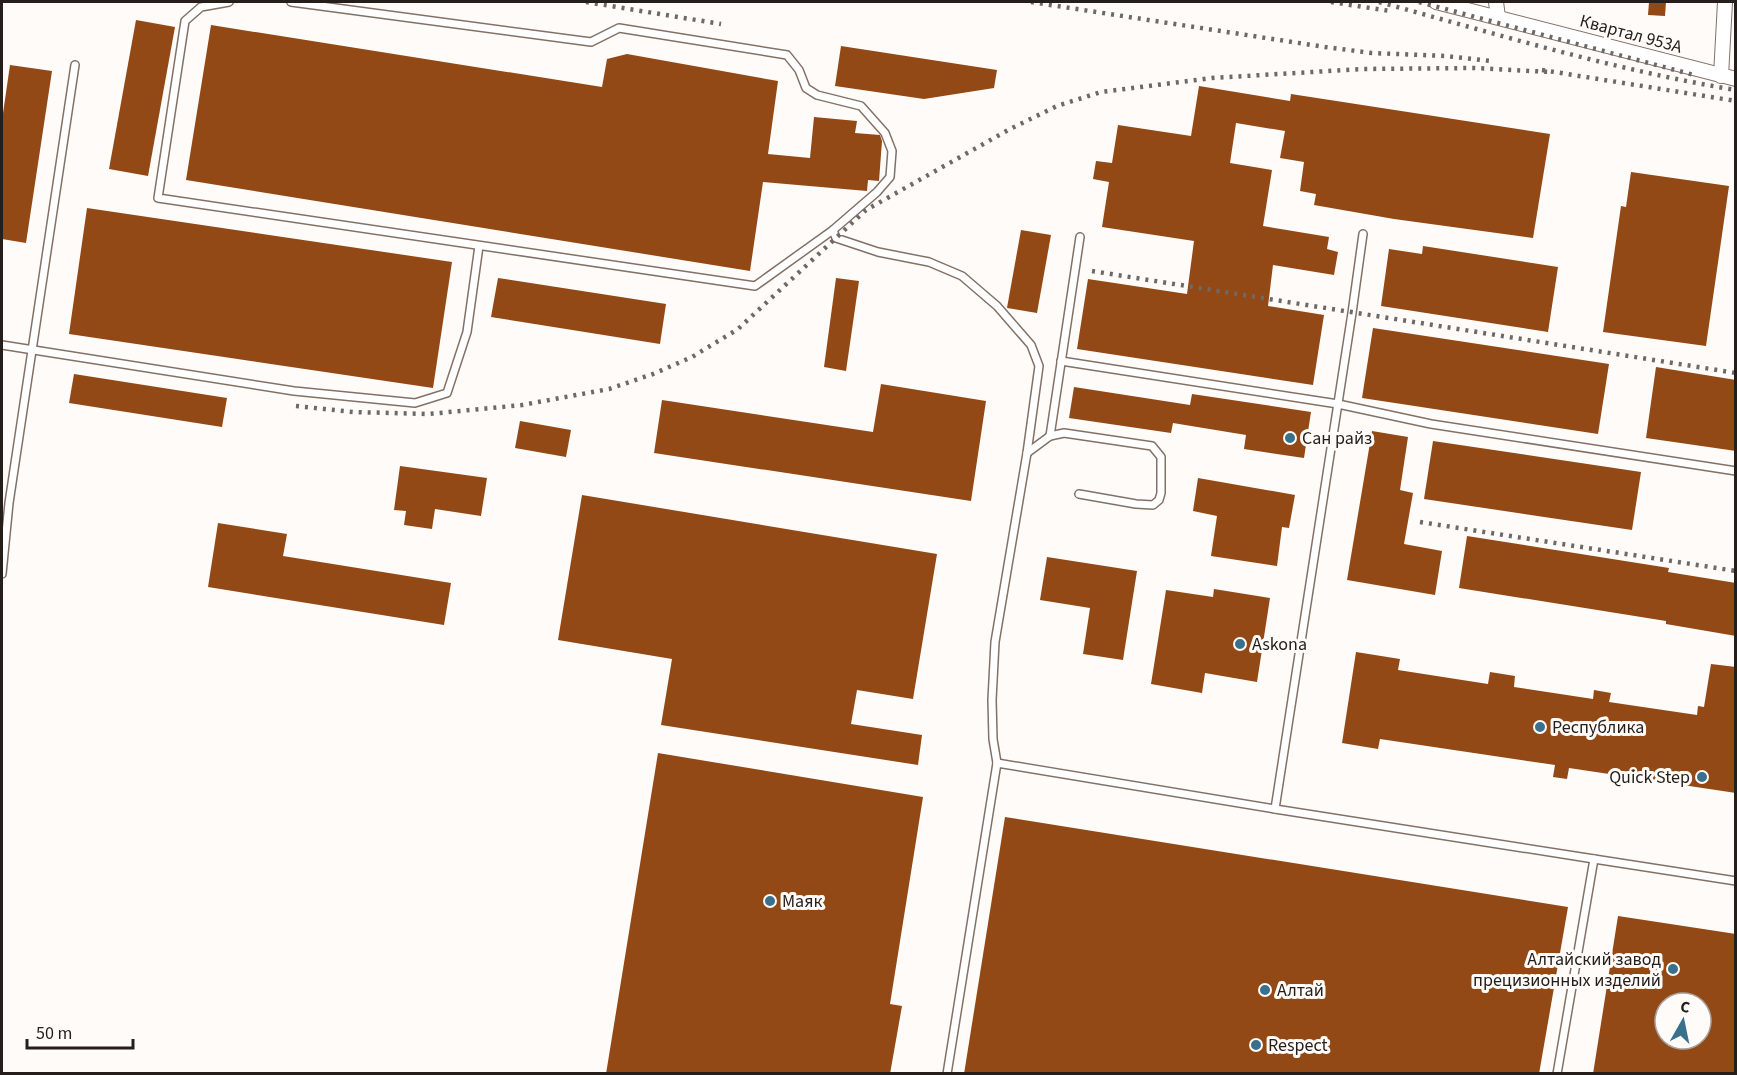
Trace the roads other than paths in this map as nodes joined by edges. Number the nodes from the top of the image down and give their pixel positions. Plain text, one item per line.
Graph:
1 (229, 2) edge
2 (291, 2) edge
3 (1436, 2) edge
4 (1496, 2) edge
5 (1725, 2) edge
6 (1498, 17) junction
7 (75, 65) dead end
8 (1721, 76) junction
9 (1736, 79) edge
10 (833, 230) junction
11 (1363, 234) dead end
12 (1080, 237) dead end
13 (479, 246) junction
14 (2, 345) edge
15 (33, 350) junction
16 (1061, 362) junction
17 (1338, 404) junction
18 (1050, 436) junction
19 (1027, 453) junction
20 (1736, 471) edge
21 (1078, 494) dead end
22 (2, 574) edge
23 (997, 763) junction
24 (1275, 809) junction
25 (1594, 859) junction
26 (1736, 881) edge
27 (946, 1074) edge
28 (1557, 1074) edge

1 - 13 lane
2 - 10 lane
3 - 6 street, Квартал 953А
4 - 6 street
5 - 8 street
6 - 8 street, Квартал 953А
7 - 15 lane
8 - 9 street, Квартал 953А
10 - 13 lane
10 - 19 lane
11 - 17 lane
12 - 16 lane
13 - 15 lane
14 - 15 lane
15 - 22 lane
16 - 17 lane
16 - 18 lane
17 - 20 lane
17 - 24 lane
18 - 19 lane
18 - 21 lane
19 - 23 lane
23 - 24 lane
23 - 27 lane
24 - 25 lane
25 - 26 lane
25 - 28 lane

